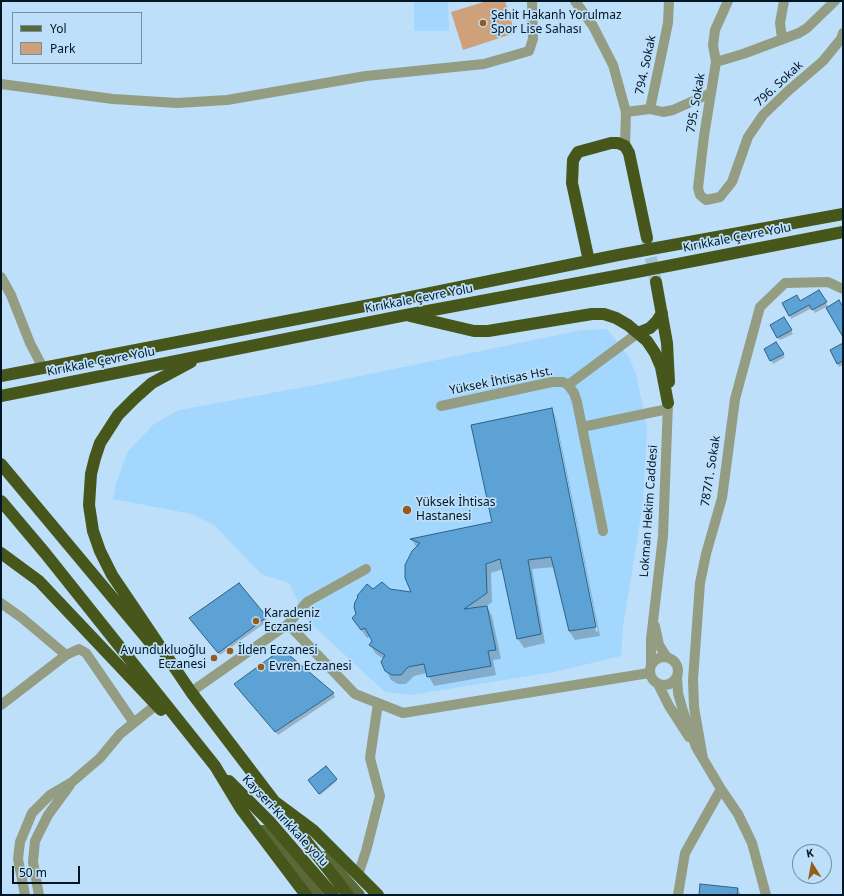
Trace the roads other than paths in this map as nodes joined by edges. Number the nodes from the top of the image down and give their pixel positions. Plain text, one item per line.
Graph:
1 (532, 1) edge
2 (575, 1) edge
3 (669, 1) edge
4 (728, 1) edge
5 (784, 1) edge
6 (836, 1) edge
7 (842, 37) edge
8 (782, 38) junction
9 (716, 62) junction
10 (1, 84) edge
11 (711, 93) junction
12 (650, 109) junction
13 (626, 112) junction
14 (625, 146) junction
15 (732, 182) joint
16 (843, 214) edge
17 (843, 232) edge
18 (647, 238) tunnel mouth
19 (589, 261) junction
20 (1, 277) edge
21 (656, 282) tunnel mouth
22 (843, 289) edge
23 (662, 313) junction
24 (406, 315) junction
25 (638, 333) junction
26 (205, 356) junction
27 (43, 368) junction
28 (1, 376) edge
29 (568, 385) junction
30 (1, 396) edge
31 (442, 406) dead end
32 (668, 406) junction
33 (582, 427) junction
34 (1, 464) edge
35 (1, 501) edge
36 (603, 531) dead end
37 (1, 553) edge
38 (366, 569) dead end
39 (1, 603) edge
40 (654, 620) junction
41 (288, 624) junction
42 (66, 655) junction
43 (666, 656) junction
44 (694, 664) junction
45 (650, 669) junction
46 (677, 672) junction
47 (658, 684) junction
48 (191, 692) junction
49 (378, 703) junction
50 (1, 705) edge
51 (156, 705) junction
52 (134, 723) junction
53 (696, 747) junction
54 (703, 759) junction
55 (215, 766) junction
56 (72, 782) junction
57 (721, 789) junction
58 (274, 801) junction
59 (241, 809) junction
60 (358, 875) junction
61 (25, 895) edge
62 (39, 895) edge
63 (306, 895) edge
64 (318, 895) edge
65 (333, 895) edge
66 (348, 895) edge
67 (359, 895) edge
68 (378, 895) edge
69 (678, 895) edge
70 (766, 895) edge

1 - 10 street
2 - 13 street
3 - 12 street, 794. Sokak
4 - 9 street
5 - 8 street
6 - 8 street, 795. Sokak
7 - 15 street, 796. Sokak
8 - 9 street, 795. Sokak
9 - 11 street, 795. Sokak
11 - 12 street
11 - 15 street, 795. Sokak
12 - 13 street, 794. Sokak
13 - 14 street
14 - 18 highway
14 - 19 highway
16 - 19 highway, Kırıkkale Çevre Yolu
17 - 24 highway, Kırıkkale Çevre Yolu
19 - 27 highway, Kırıkkale Çevre Yolu
20 - 27 street
21 - 23 highway
22 - 44 street, 787/1. Sokak
23 - 25 highway
23 - 32 highway
24 - 25 highway
24 - 26 highway, Kırıkkale Çevre Yolu
25 - 29 street
25 - 32 highway
26 - 30 highway, Kırıkkale Çevre Yolu
26 - 48 highway
27 - 28 highway, Kırıkkale Çevre Yolu
29 - 31 street, Yüksek İhtisas Hst.
29 - 33 street, Yüksek İhtisas Hst.
32 - 33 street
32 - 40 street, Lokman Hekim Caddesi
33 - 36 street, Yüksek İhtisas Hst.
34 - 48 highway
35 - 55 highway
37 - 51 highway
38 - 41 street
39 - 42 street
40 - 43 street
40 - 45 street
41 - 48 street
41 - 49 street
42 - 50 street
42 - 52 street
43 - 45 street
43 - 46 street
44 - 46 street
44 - 54 street, 787/1. Sokak
45 - 47 street
45 - 49 street
46 - 47 street
46 - 53 street
47 - 53 street
48 - 58 highway, Kayseri-Kırıkkale yolu
49 - 60 street
51 - 52 street
51 - 55 highway
52 - 56 street
53 - 54 street
54 - 57 street
55 - 59 highway
55 - 65 highway, Kayseri-Kırıkkale yolu
56 - 61 street
56 - 62 street
57 - 69 street
57 - 70 street
58 - 60 highway
58 - 66 highway, Kayseri-Kırıkkale yolu
58 - 67 main road
59 - 63 highway
59 - 64 main road
60 - 68 highway

